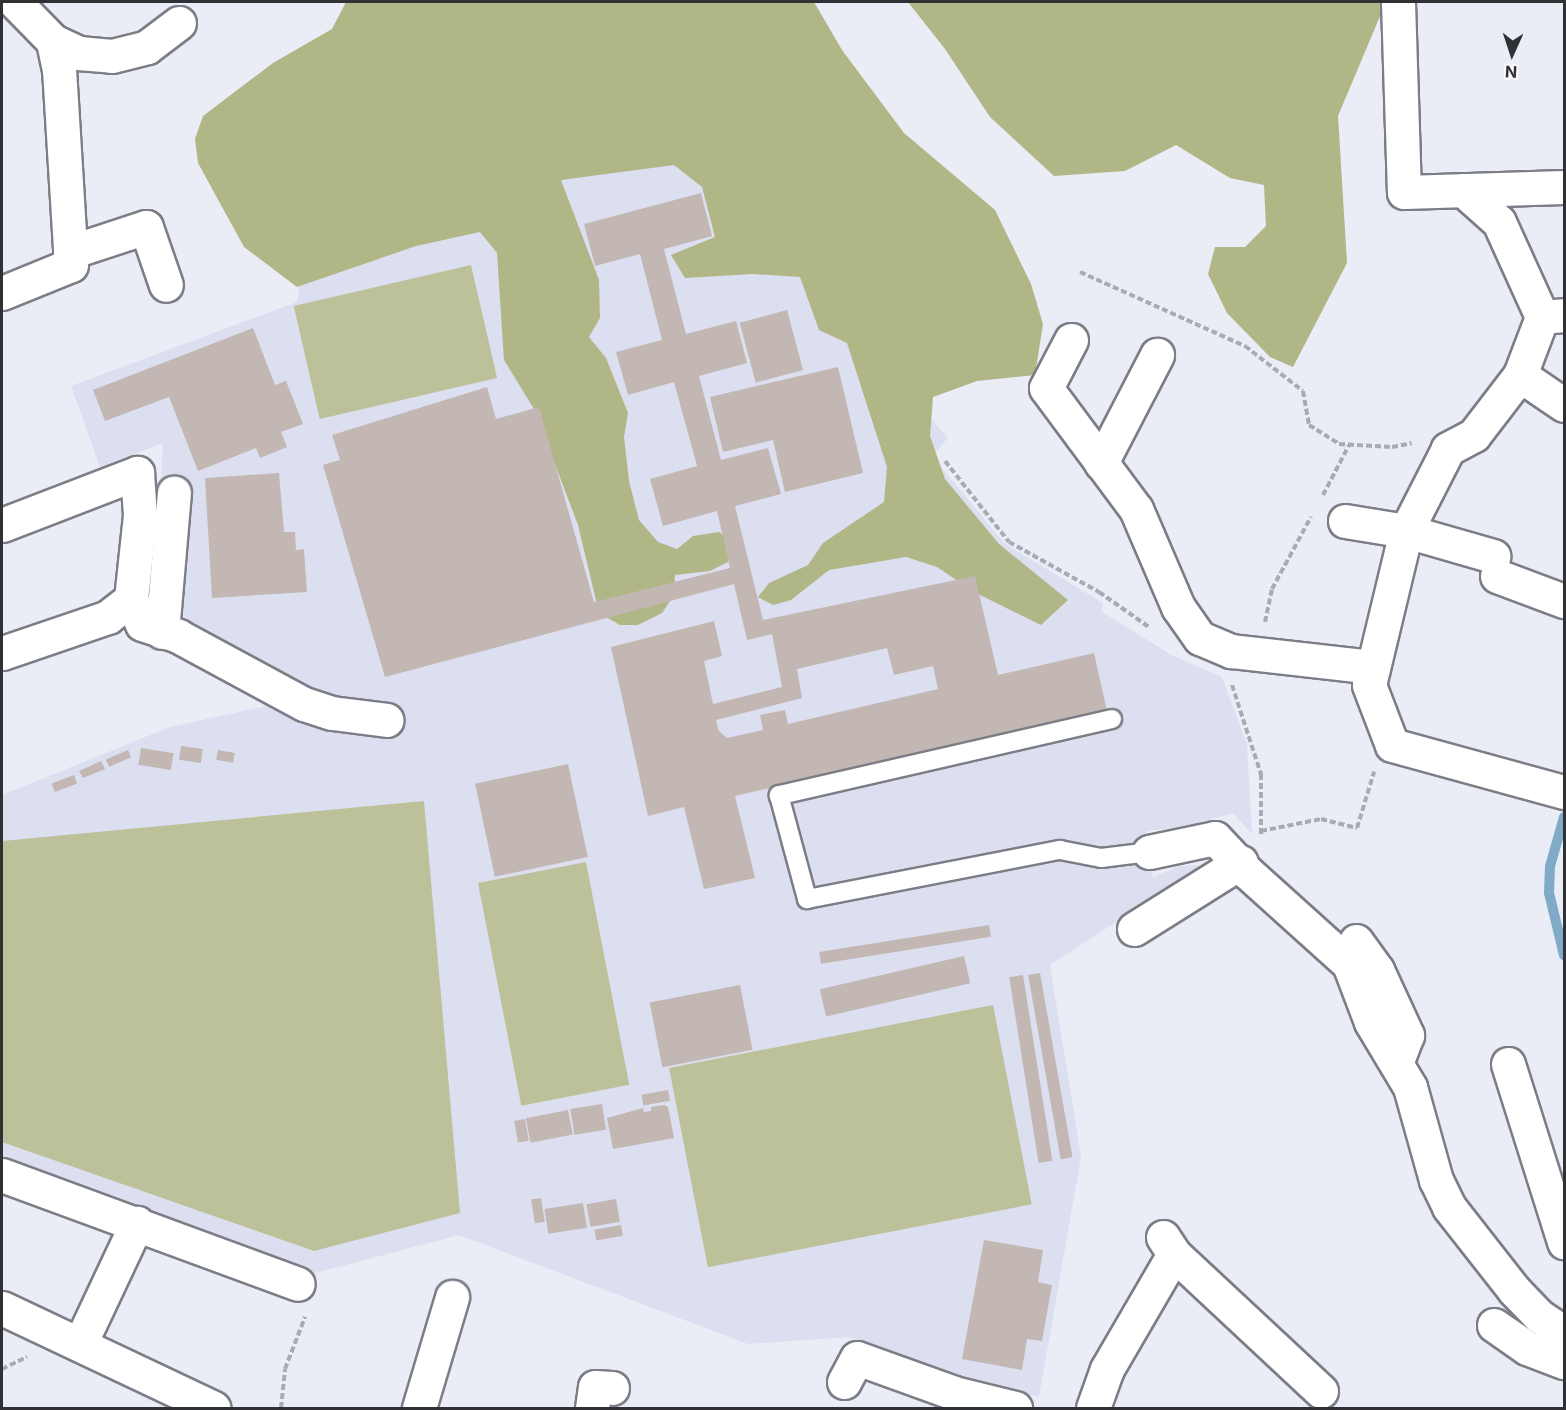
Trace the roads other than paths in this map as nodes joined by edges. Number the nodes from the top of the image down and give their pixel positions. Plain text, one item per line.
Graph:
1 (15, 2) edge
2 (1398, 2) edge
3 (179, 23) dead end
4 (53, 41) junction
5 (1564, 186) edge
6 (1463, 190) junction
7 (70, 252) junction
8 (166, 285) dead end
9 (2, 292) edge
10 (1553, 316) edge
11 (1071, 340) dead end
12 (1157, 355) dead end
13 (1520, 375) junction
14 (1564, 405) edge
15 (1101, 463) junction
16 (174, 493) dead end
17 (1345, 520) dead end
18 (2, 525) edge
19 (1406, 531) junction
20 (131, 599) junction
21 (1564, 601) edge
22 (162, 632) junction
23 (2, 653) edge
24 (1373, 667) junction
25 (387, 720) dead end
26 (1112, 720) dead end
27 (1564, 792) edge
28 (1149, 852) joint
29 (1251, 854) junction
30 (1134, 930) dead end
31 (1356, 941) dead end
32 (1397, 1061) junction
33 (1508, 1064) dead end
34 (2, 1175) edge
35 (137, 1223) junction
36 (1564, 1242) edge
37 (452, 1297) dead end
38 (303, 1298) road end
39 (2, 1308) edge
40 (1494, 1324) dead end
41 (1564, 1333) edge
42 (80, 1344) junction
43 (1564, 1362) edge
44 (844, 1382) dead end
45 (1321, 1391) dead end
46 (950, 1401) edge
47 (214, 1408) edge
48 (419, 1408) edge
49 (1015, 1408) edge
50 (1093, 1408) edge

1 - 4 street
2 - 6 street
3 - 4 street
4 - 7 street
5 - 6 street
6 - 10 street
7 - 8 street
7 - 9 street
10 - 13 street
11 - 15 street
12 - 15 street
13 - 14 street
13 - 19 street
15 - 24 street
16 - 22 street
17 - 19 street
18 - 20 street
19 - 21 street
19 - 24 street
20 - 22 street
20 - 23 street
22 - 25 street
24 - 27 street
26 - 28 lane
28 - 29 street
29 - 30 street
29 - 32 street
31 - 32 street
32 - 41 street
33 - 36 street
34 - 35 street
35 - 38 street
35 - 42 street
37 - 48 street
39 - 42 street
40 - 43 street
42 - 47 street
44 - 46 street
45 - 50 street
46 - 49 street

